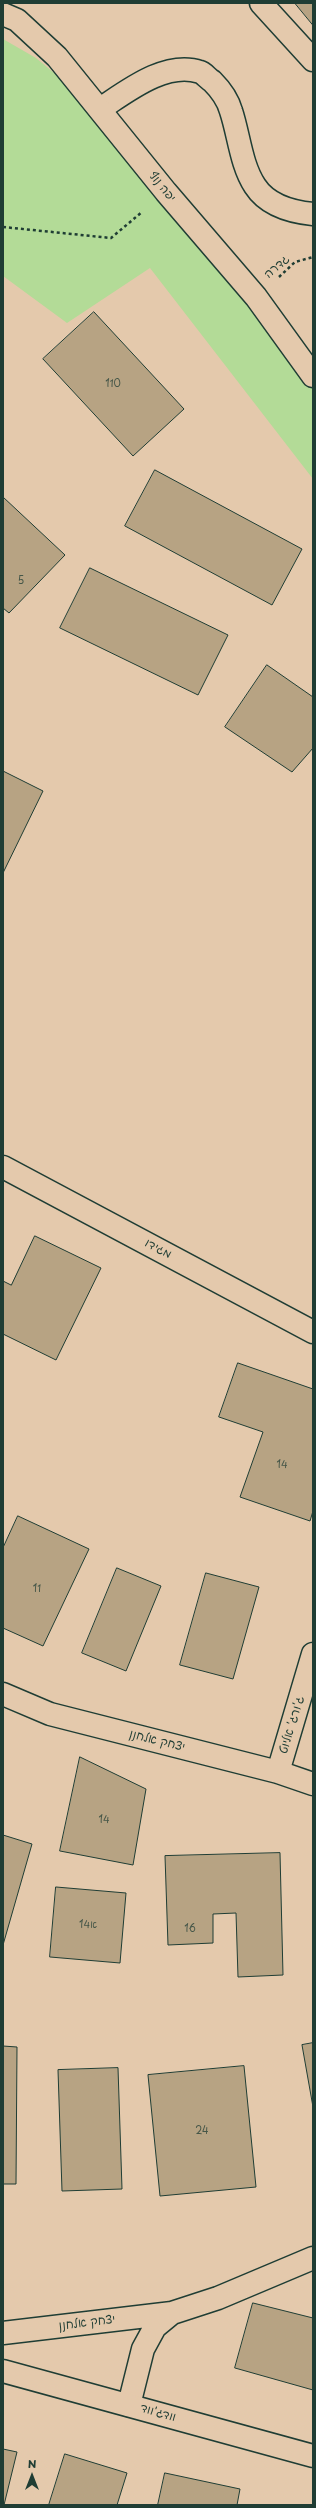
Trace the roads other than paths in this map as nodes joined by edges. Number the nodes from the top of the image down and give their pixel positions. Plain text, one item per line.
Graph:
1 (261, 3) edge
2 (8, 12) edge
3 (313, 60) edge
4 (100, 109) junction
5 (313, 214) edge
6 (313, 376) edge
7 (3, 1167) edge
8 (313, 1332) edge
9 (313, 1654) edge
10 (3, 1694) edge
11 (278, 1772) junction
12 (313, 1784) edge
13 (313, 2258) edge
14 (172, 2313) junction
15 (3, 2333) edge
16 (3, 2371) edge
17 (129, 2405) junction
18 (313, 2456) edge

1 - 3 street
2 - 4 street, יפה נוף
4 - 5 street
4 - 6 street, יפה נוף
7 - 8 street, מגידו
9 - 11 street, ג'ורג' אליוט
10 - 11 street, יצחק אלחנן
11 - 12 street, יצחק אלחנן
13 - 14 street, יצחק אלחנן
14 - 15 street, יצחק אלחנן
14 - 17 street, יצחק אלחנן
16 - 17 street, וודג'ווד
17 - 18 street, וודג'ווד

